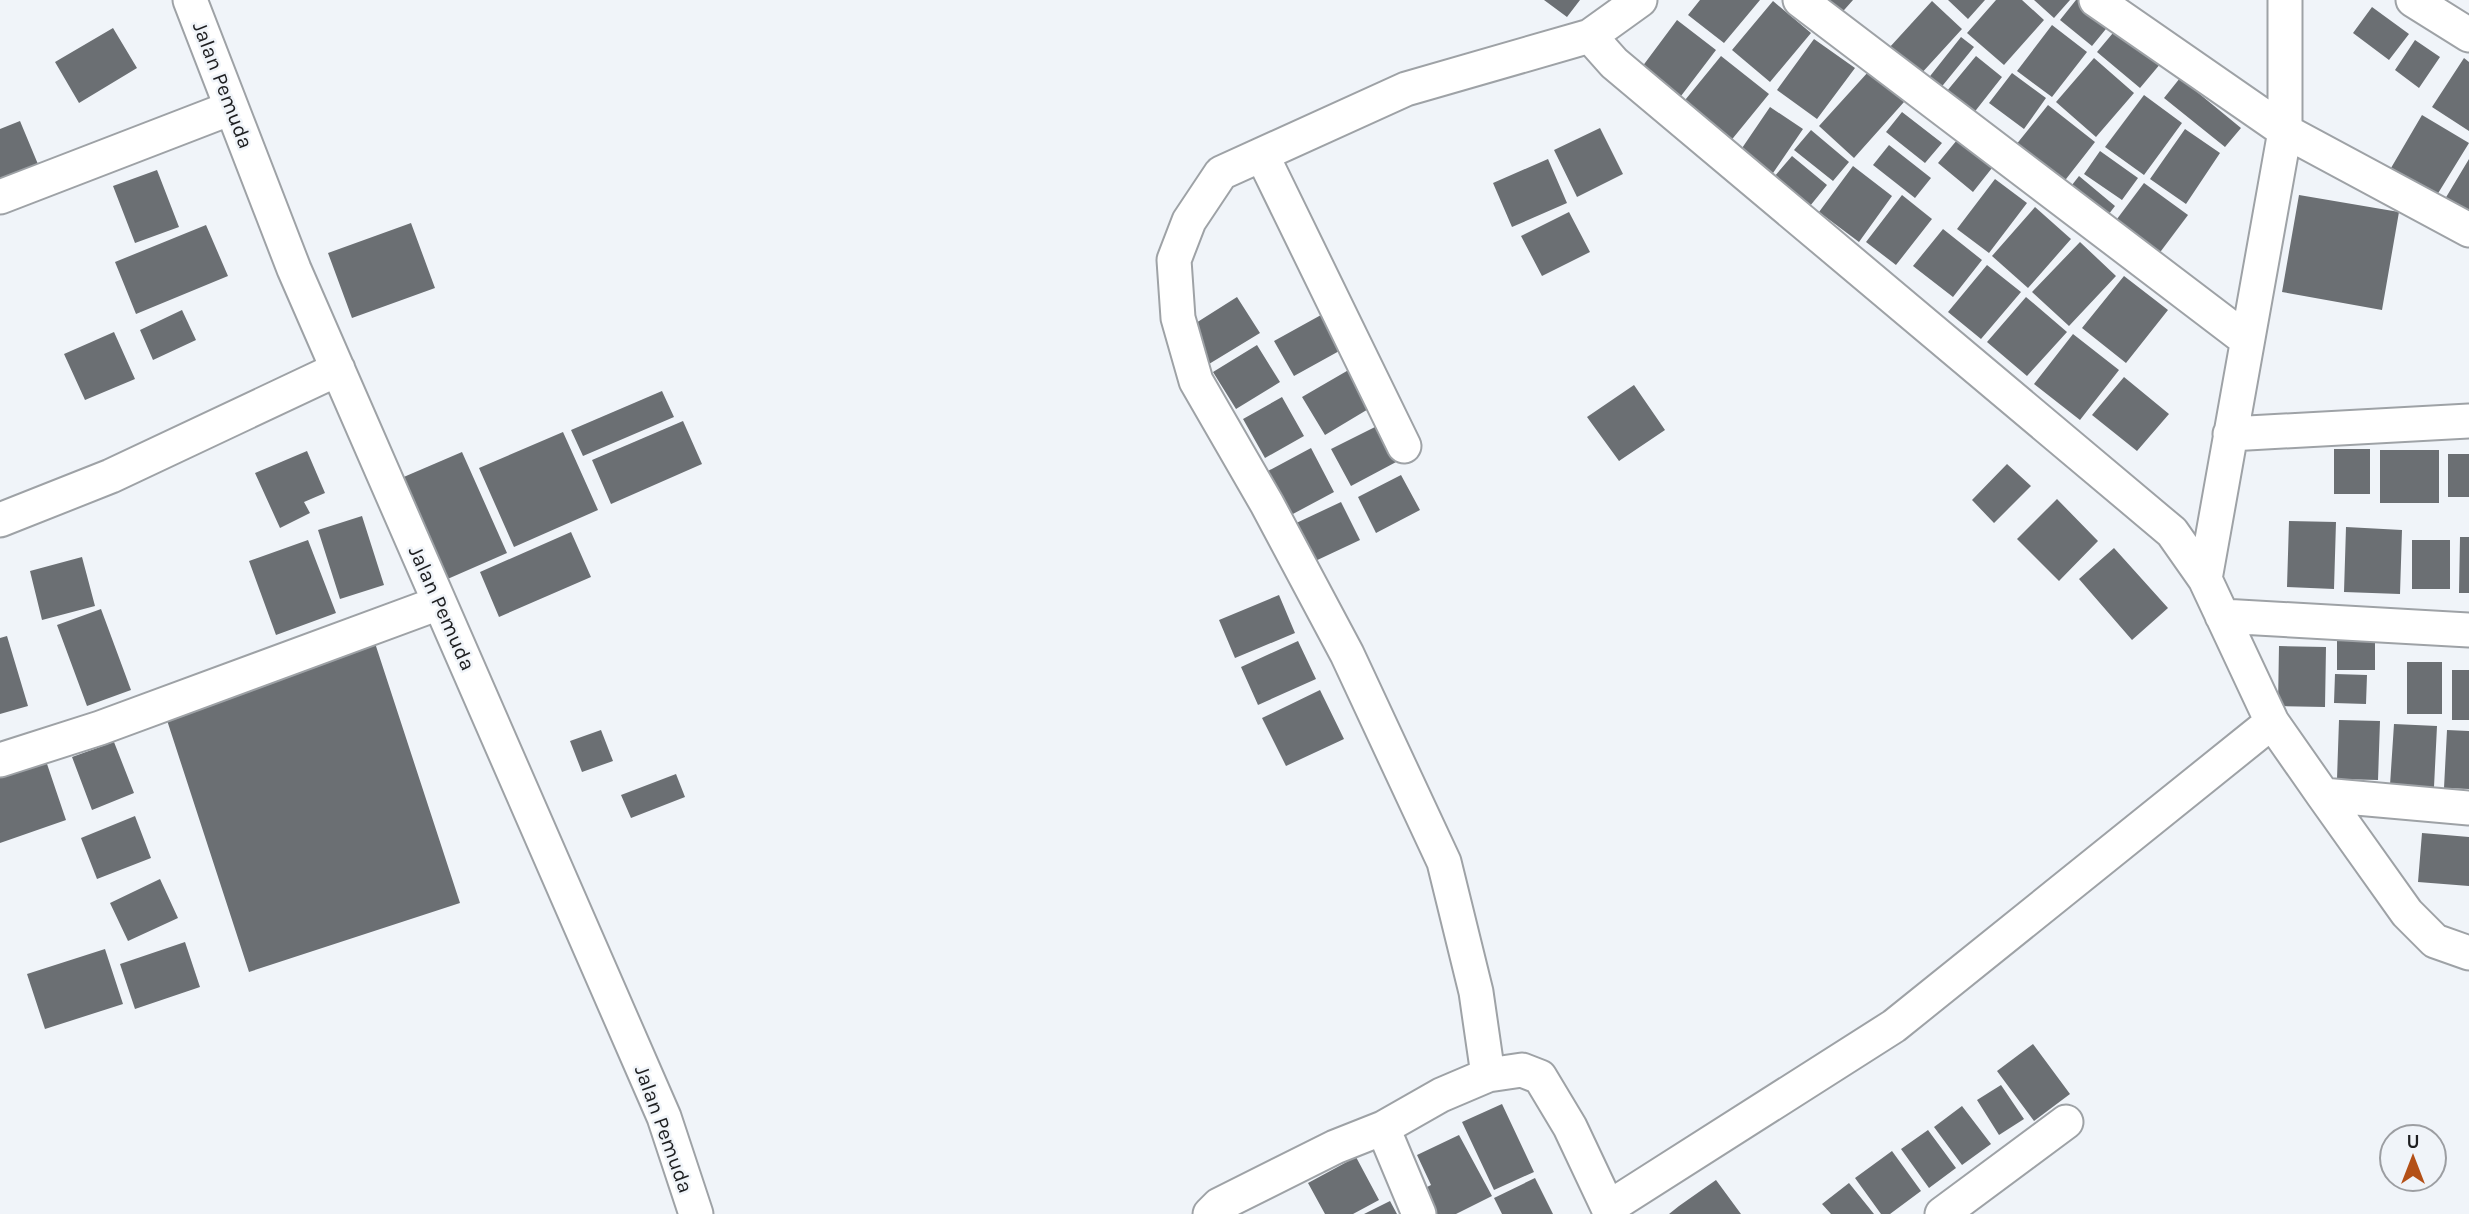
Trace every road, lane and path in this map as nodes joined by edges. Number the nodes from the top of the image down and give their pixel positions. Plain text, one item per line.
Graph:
1 (190, 0) edge
2 (1640, 0) edge
3 (1800, 0) edge
4 (2096, 0) edge
5 (2286, 0) edge
6 (2413, 0) edge
7 (2469, 35) edge
8 (1590, 36) junction
9 (231, 108) junction
10 (2286, 131) junction
11 (1262, 155) junction
12 (0, 197) edge
13 (2469, 230) edge
14 (2247, 340) junction
15 (338, 369) junction
16 (2469, 421) edge
17 (2231, 434) junction
18 (1404, 446) dead end
19 (0, 520) edge
20 (2206, 579) junction
21 (439, 603) junction
22 (2222, 616) junction
23 (2469, 630) edge
24 (2272, 722) junction
25 (0, 760) edge
26 (2323, 795) junction
27 (2469, 808) edge
28 (2469, 953) edge
29 (1488, 1075) junction
30 (2066, 1122) dead end
31 (1383, 1128) junction
32 (1610, 1211) edge
33 (696, 1214) edge
34 (1210, 1214) edge
35 (1419, 1214) edge
36 (1942, 1214) edge

1 - 9 street, Jalan Pemuda
2 - 8 street
3 - 14 street
4 - 10 street
5 - 10 street
6 - 7 street
8 - 11 street
8 - 20 street
9 - 12 street
9 - 15 street, Jalan Pemuda
10 - 13 street
10 - 14 street
11 - 18 street
11 - 29 street
14 - 17 street
15 - 19 street
15 - 21 street, Jalan Pemuda
16 - 17 street
17 - 20 street
20 - 22 street
21 - 25 street
21 - 33 street, Jalan Pemuda
22 - 23 street
22 - 24 street
24 - 26 street
24 - 32 street
26 - 27 street
26 - 28 street
29 - 31 street
29 - 32 street
30 - 36 street
31 - 34 street
31 - 35 street

